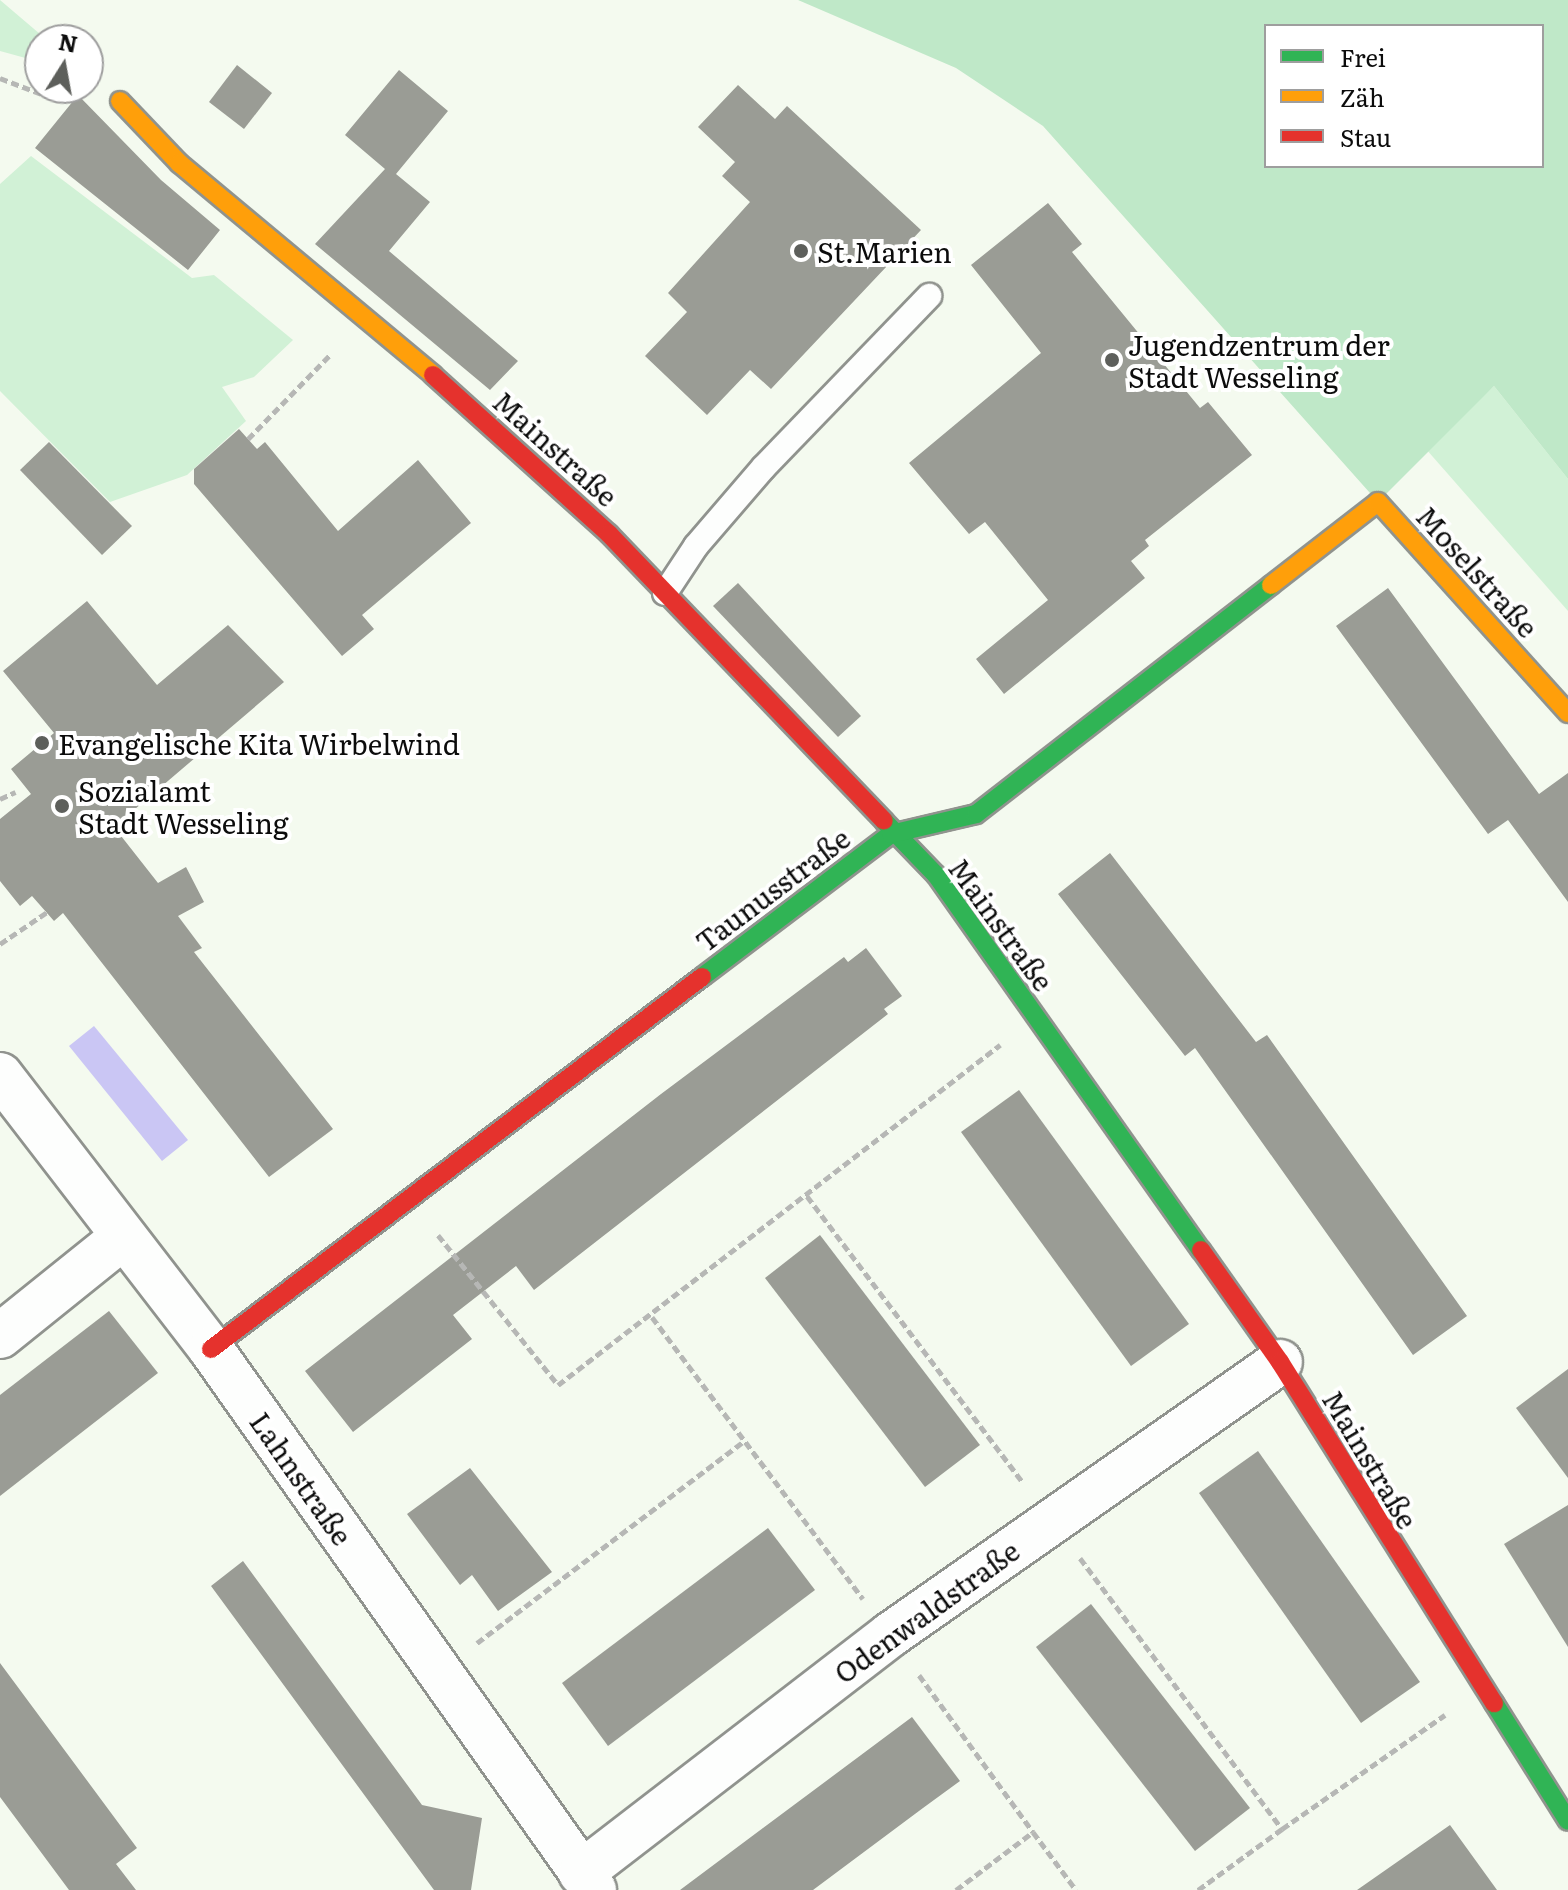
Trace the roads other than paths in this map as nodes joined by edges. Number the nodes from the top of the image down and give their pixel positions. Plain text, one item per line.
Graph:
1 (120, 101) road end
2 (929, 296) dead end
3 (1378, 502) joint
4 (665, 593) junction
5 (1568, 713) edge
6 (891, 834) junction
7 (0, 1075) edge
8 (123, 1237) junction
9 (0, 1336) edge
10 (211, 1349) junction
11 (1280, 1362) junction
12 (1568, 1821) edge
13 (587, 1881) edge

1 - 4 street, Mainstraße
2 - 4 lane
3 - 5 street, Moselstraße
3 - 6 street, Taunusstraße
4 - 6 street, Mainstraße
6 - 10 street, Taunusstraße
6 - 11 street, Mainstraße
7 - 8 street, Lahnstraße
8 - 9 street
8 - 10 street, Lahnstraße
10 - 13 street, Lahnstraße
11 - 12 street, Mainstraße
11 - 13 street, Odenwaldstraße

